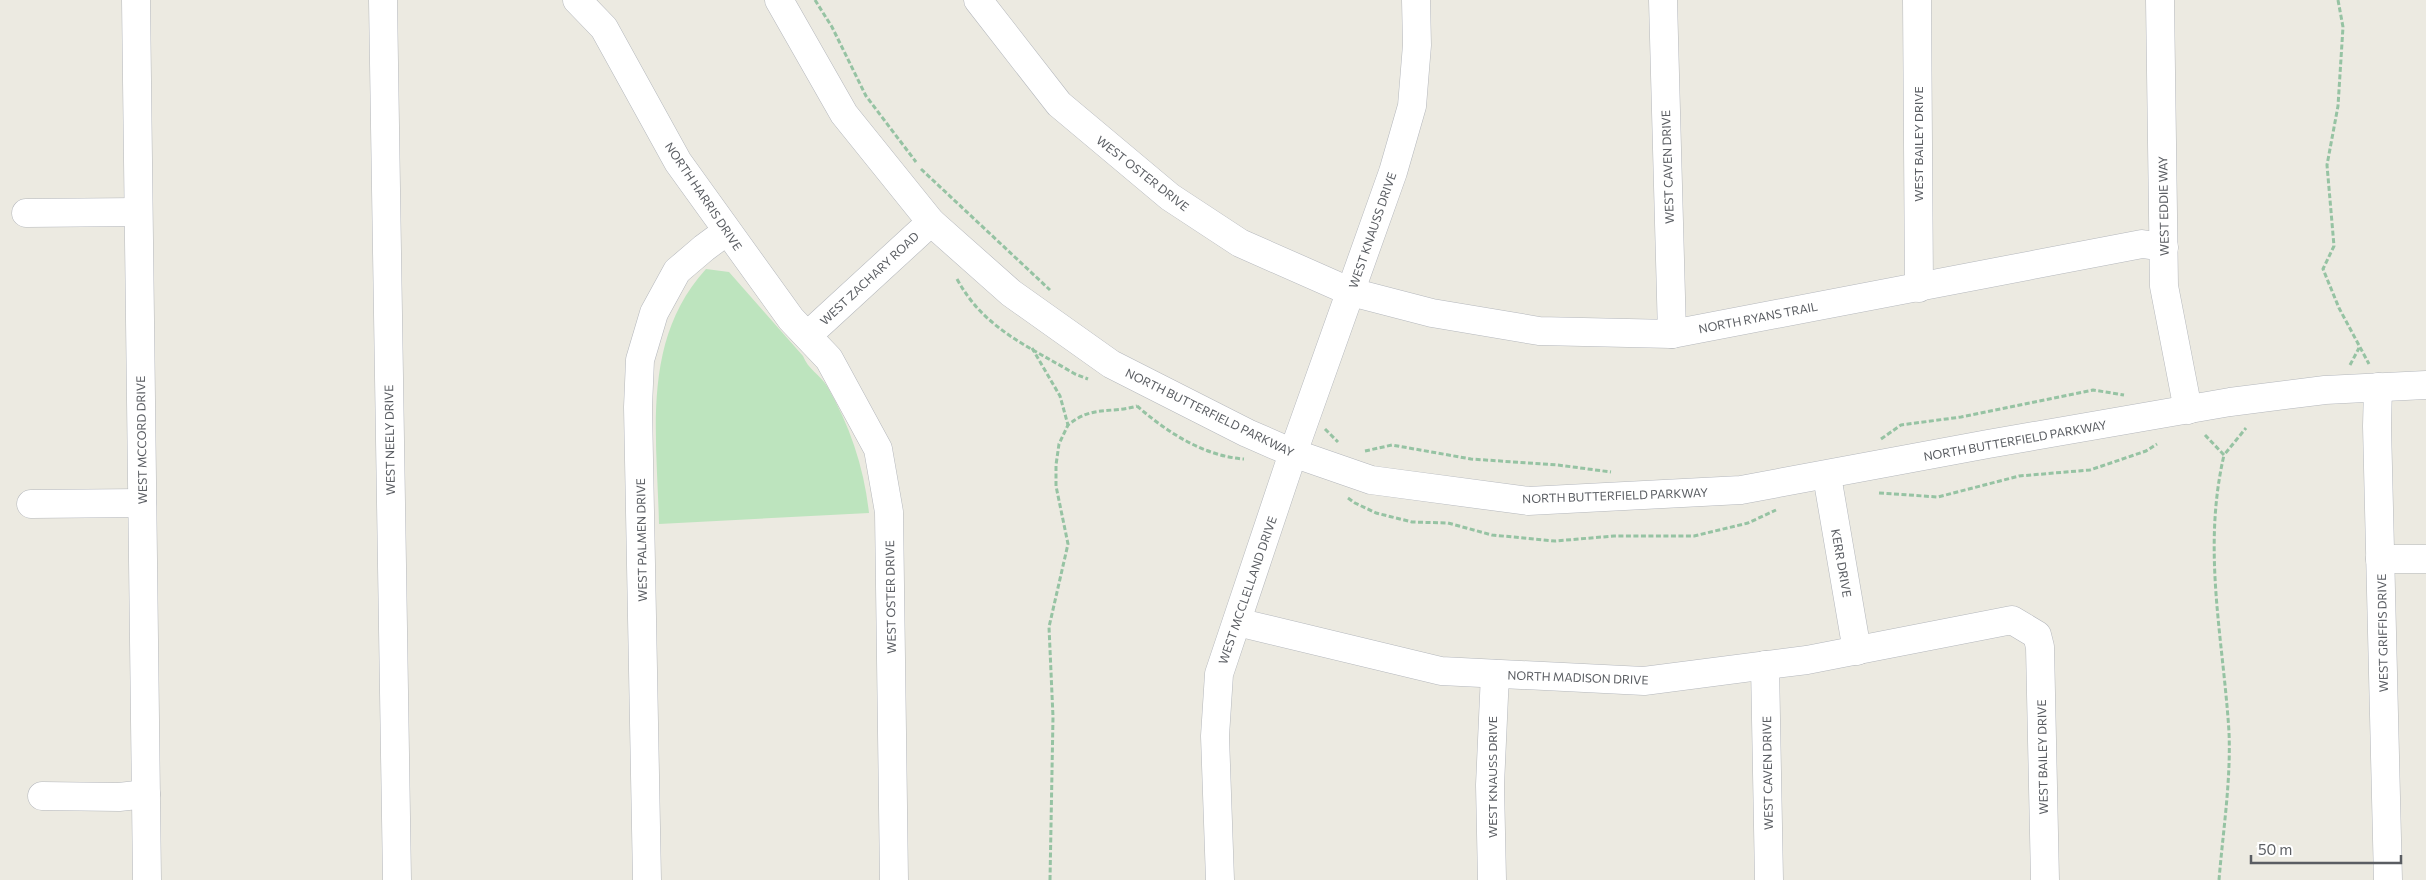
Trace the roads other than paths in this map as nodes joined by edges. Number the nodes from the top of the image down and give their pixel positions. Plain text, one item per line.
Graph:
1 (136, 0) edge
2 (383, 0) edge
3 (577, 0) edge
4 (779, 0) edge
5 (978, 0) edge
6 (1416, 0) edge
7 (1662, 0) edge
8 (1917, 0) edge
9 (2160, 0) edge
10 (138, 212) junction
11 (26, 213) dead end
12 (931, 222) junction
13 (727, 232) junction
14 (2164, 248) junction
15 (1919, 288) junction
16 (1350, 292) junction
17 (1672, 334) junction
18 (808, 335) junction
19 (2370, 373) junction
20 (2426, 385) edge
21 (2188, 410) junction
22 (1293, 453) junction
23 (1827, 476) junction
24 (142, 503) junction
25 (31, 504) dead end
26 (2380, 559) junction
27 (2426, 559) edge
28 (1237, 622) junction
29 (2037, 635) joint
30 (1857, 651) junction
31 (1765, 665) junction
32 (1495, 674) junction
33 (146, 794) junction
34 (42, 796) dead end
35 (147, 880) edge
36 (397, 880) edge
37 (647, 880) edge
38 (894, 880) edge
39 (1220, 880) edge
40 (1492, 880) edge
41 (1769, 880) edge
42 (2045, 880) edge
43 (2388, 880) edge

1 - 10 street, WEST MCCORD DRIVE
2 - 36 street, WEST NEELY DRIVE
3 - 13 street, NORTH HARRIS DRIVE
4 - 12 street, NORTH BUTTERFIELD PARKWAY
5 - 16 street, WEST OSTER DRIVE
6 - 16 street, WEST KNAUSS DRIVE
7 - 17 street, WEST CAVEN DRIVE
8 - 15 street, WEST BAILEY DRIVE
9 - 14 street, WEST EDDIE WAY
10 - 11 street
10 - 24 street, WEST MCCORD DRIVE
12 - 18 street, WEST ZACHARY ROAD
12 - 22 street, NORTH BUTTERFIELD PARKWAY
13 - 18 street, NORTH HARRIS DRIVE
13 - 37 street, WEST PALMEN DRIVE
14 - 15 street, NORTH RYANS TRAIL
14 - 21 street, WEST EDDIE WAY
15 - 17 street, NORTH RYANS TRAIL
16 - 17 street, NORTH RYANS TRAIL
16 - 22 street, WEST KNAUSS DRIVE
18 - 38 street, WEST OSTER DRIVE
19 - 20 street, NORTH BUTTERFIELD PARKWAY
19 - 21 street, NORTH BUTTERFIELD PARKWAY
19 - 26 street, WEST GRIFFIS DRIVE
21 - 23 street, NORTH BUTTERFIELD PARKWAY
22 - 23 street, NORTH BUTTERFIELD PARKWAY
22 - 28 street, WEST MCCLELLAND DRIVE
23 - 30 street, KERR DRIVE
24 - 25 street
24 - 33 street, WEST MCCORD DRIVE
26 - 27 street
26 - 43 street, WEST GRIFFIS DRIVE
28 - 32 street, NORTH MADISON DRIVE
28 - 39 street, WEST MCCLELLAND DRIVE
29 - 30 street, NORTH MADISON DRIVE
29 - 42 street, WEST BAILEY DRIVE
30 - 31 street, NORTH MADISON DRIVE
31 - 32 street, NORTH MADISON DRIVE
31 - 41 street, WEST CAVEN DRIVE
32 - 40 street, WEST KNAUSS DRIVE
33 - 34 street
33 - 35 street, WEST MCCORD DRIVE

